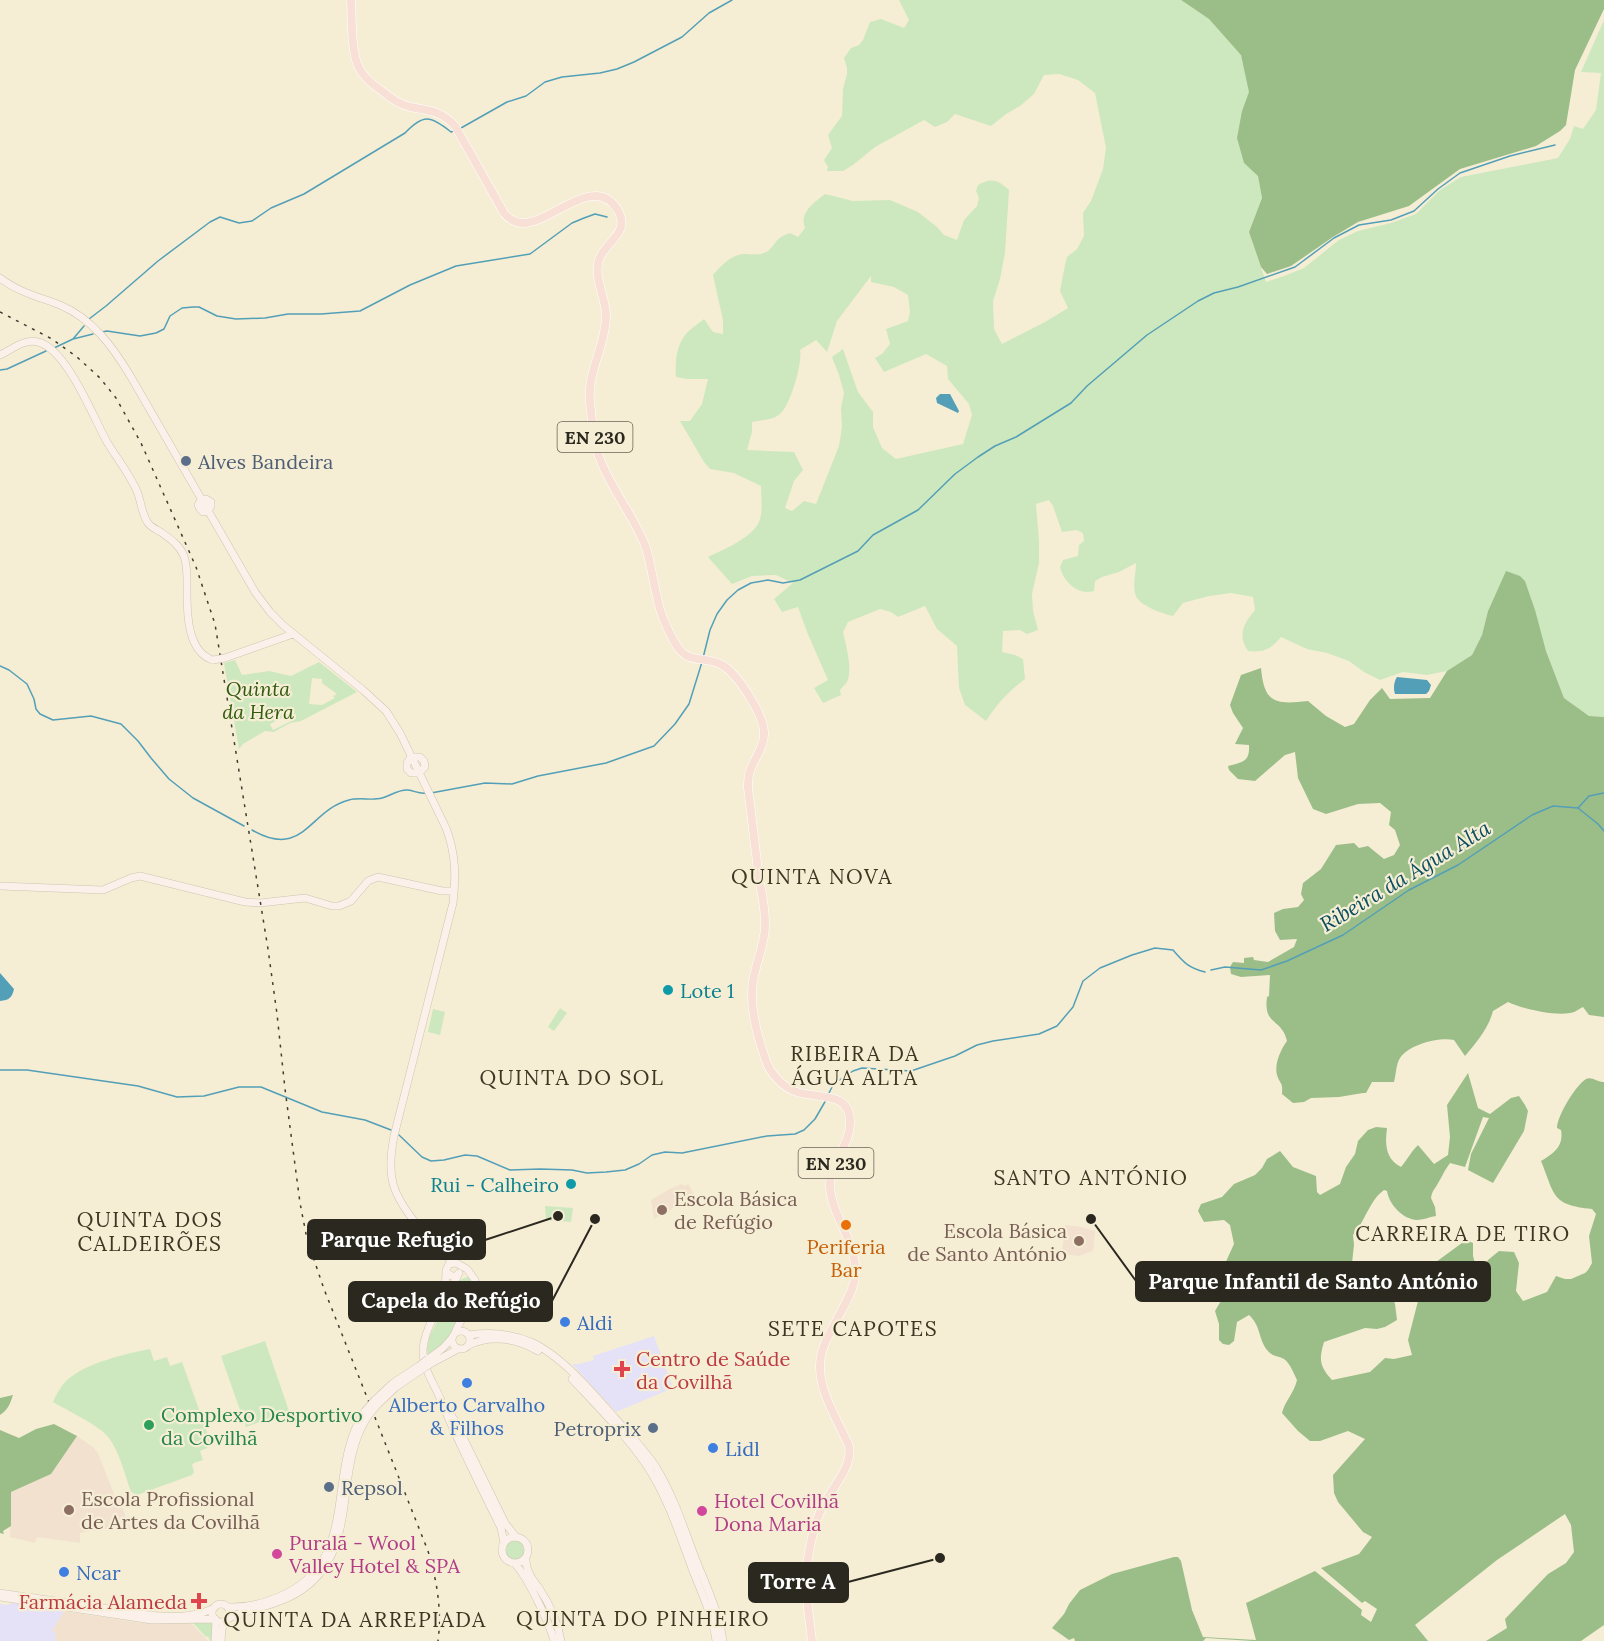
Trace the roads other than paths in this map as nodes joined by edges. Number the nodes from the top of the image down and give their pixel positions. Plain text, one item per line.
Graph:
1 (351, 0) edge
2 (0, 278) edge
3 (0, 355) edge
4 (293, 634) junction
5 (411, 757) junction
6 (419, 773) junction
7 (455, 877) junction
8 (0, 886) edge
9 (442, 890) junction
10 (454, 891) junction
11 (453, 903) junction
12 (441, 1253) junction
13 (456, 1264) junction
14 (446, 1270) junction
15 (458, 1274) junction
16 (471, 1274) junction
17 (445, 1295) junction
18 (462, 1320) junction
19 (468, 1333) junction
20 (454, 1335) junction
21 (469, 1345) junction
22 (458, 1349) junction
23 (429, 1362) junction
24 (439, 1397) junction
25 (366, 1414) junction
26 (516, 1537) junction
27 (504, 1543) junction
28 (526, 1558) junction
29 (515, 1564) junction
30 (0, 1593) edge
31 (0, 1597) edge
32 (228, 1607) junction
33 (214, 1608) junction
34 (227, 1619) junction
35 (215, 1620) junction
36 (215, 1641) edge
37 (221, 1641) edge
38 (554, 1641) edge
39 (561, 1641) edge
40 (716, 1641) edge
41 (723, 1641) edge
42 (812, 1641) edge

1 - 42 main road, EN 230
2 - 4 main road
3 - 4 main road, bridge
4 - 5 main road
5 - 6 main road
5 - 6 main road
6 - 7 main road
7 - 9 main road
7 - 10 main road
8 - 9 main road
9 - 10 main road
9 - 11 main road
10 - 11 main road
11 - 12 main road
12 - 13 main road
12 - 14 main road
13 - 14 main road
13 - 15 main road
13 - 16 main road
14 - 15 main road
14 - 17 main road
15 - 16 main road
15 - 17 main road
16 - 18 main road
17 - 24 main road
18 - 19 main road
18 - 20 main road
19 - 20 main road
19 - 21 main road
19 - 41 main road
20 - 22 main road
20 - 23 main road
21 - 22 main road
21 - 40 main road
22 - 23 main road
23 - 25 main road, bridge
24 - 26 main road
24 - 27 main road
25 - 32 main road
25 - 34 main road
26 - 27 main road
26 - 28 main road
27 - 29 main road
28 - 29 main road
28 - 39 main road
29 - 38 main road
30 - 33 main road
31 - 35 main road
32 - 33 main road
32 - 34 main road
33 - 35 main road
34 - 35 main road
34 - 37 main road
35 - 36 main road

